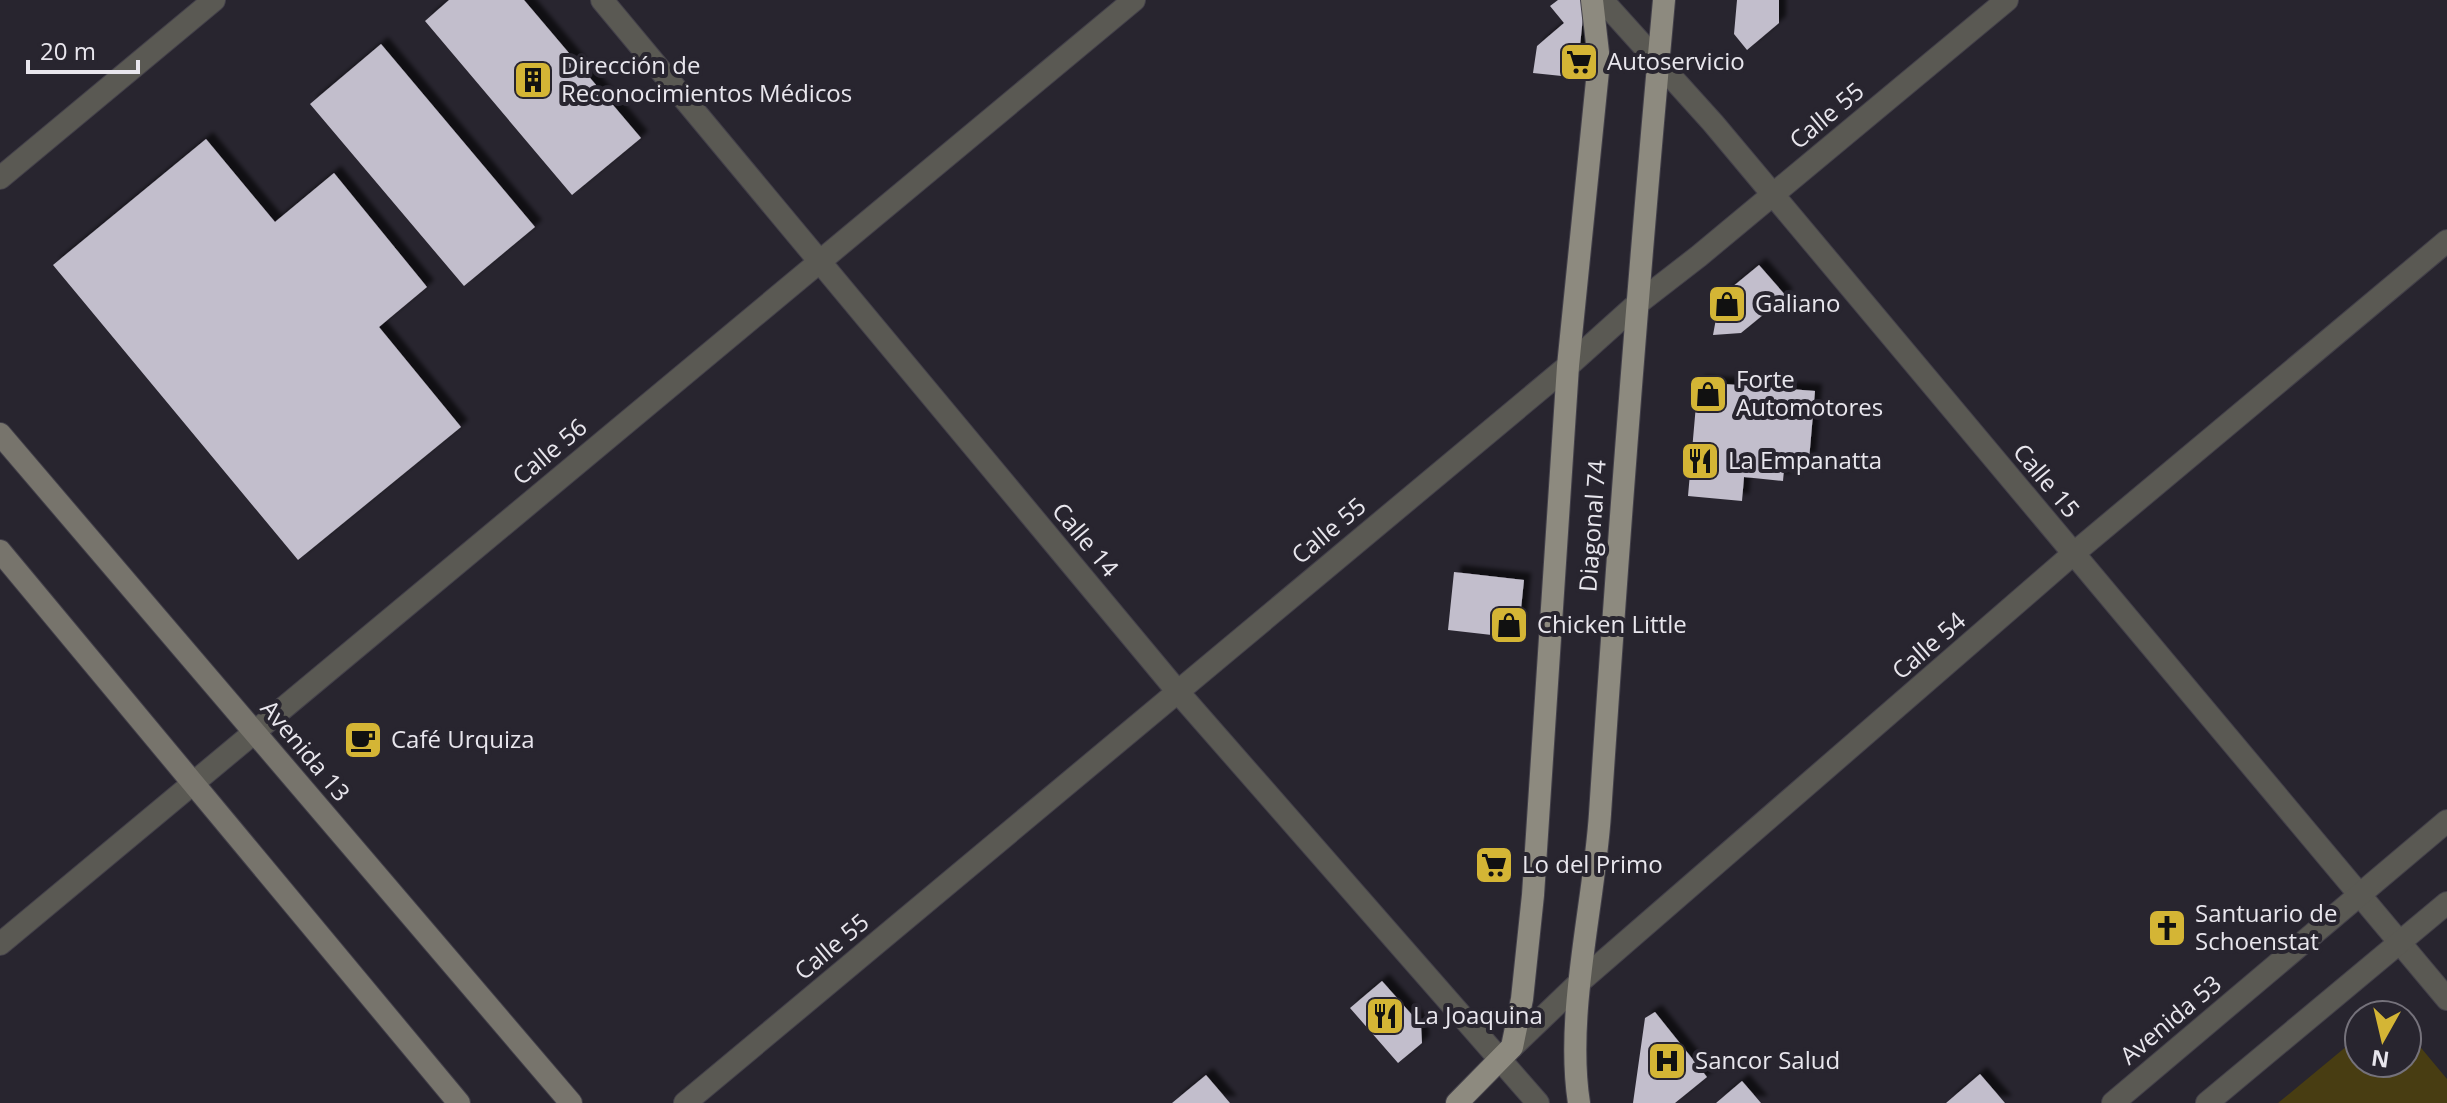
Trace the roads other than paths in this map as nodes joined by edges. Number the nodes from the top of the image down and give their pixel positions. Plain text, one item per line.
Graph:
1 (214, 0) edge
2 (602, 0) edge
3 (1134, 0) edge
4 (1592, 0) edge
5 (1602, 0) edge
6 (1664, 0) edge
7 (2007, 0) edge
8 (1658, 65) junction
9 (0, 178) edge
10 (1772, 196) junction
11 (2447, 241) edge
12 (820, 261) junction
13 (1637, 304) junction
14 (1568, 366) junction
15 (0, 434) edge
16 (0, 551) edge
17 (2073, 554) junction
18 (1178, 692) junction
19 (255, 732) junction
20 (193, 783) junction
21 (2447, 821) edge
22 (2359, 895) junction
23 (2447, 903) edge
24 (2400, 942) junction
25 (0, 944) edge
26 (1582, 980) junction
27 (2447, 999) edge
28 (1507, 1053) junction
29 (459, 1103) edge
30 (571, 1103) edge
31 (685, 1103) edge
32 (1457, 1103) edge
33 (1538, 1103) edge
34 (1579, 1103) edge
35 (2113, 1103) edge
36 (2207, 1103) edge

1 - 9 street
2 - 12 street, Calle 14
3 - 12 street, Calle 56
4 - 14 main road, Diagonal 74
5 - 8 street, Calle 15
6 - 8 main road, Diagonal 74
7 - 10 street, Calle 55
8 - 10 street, Calle 15
8 - 13 main road, Diagonal 74
10 - 13 street, Calle 55
10 - 17 street, Calle 15
11 - 17 street, Calle 54
12 - 18 street, Calle 14
12 - 19 street, Calle 56
13 - 14 street, Calle 55
13 - 26 main road, Diagonal 74
14 - 18 street, Calle 55
14 - 28 main road, Diagonal 74
15 - 19 main road, Avenida 13
16 - 20 main road
17 - 22 street, Calle 15
17 - 26 street, Calle 54
18 - 28 street, Calle 14
18 - 31 street, Calle 55
19 - 20 street, Calle 56
19 - 30 main road, Avenida 13
20 - 25 street, Calle 56
20 - 29 main road
21 - 22 street, Avenida 53
22 - 24 street, Calle 15
22 - 35 street, Avenida 53
23 - 24 street
24 - 27 street, Calle 15
24 - 36 street
26 - 28 street, Calle 54
26 - 34 main road, Diagonal 74
28 - 32 main road, Calle 54
28 - 33 street, Calle 14

